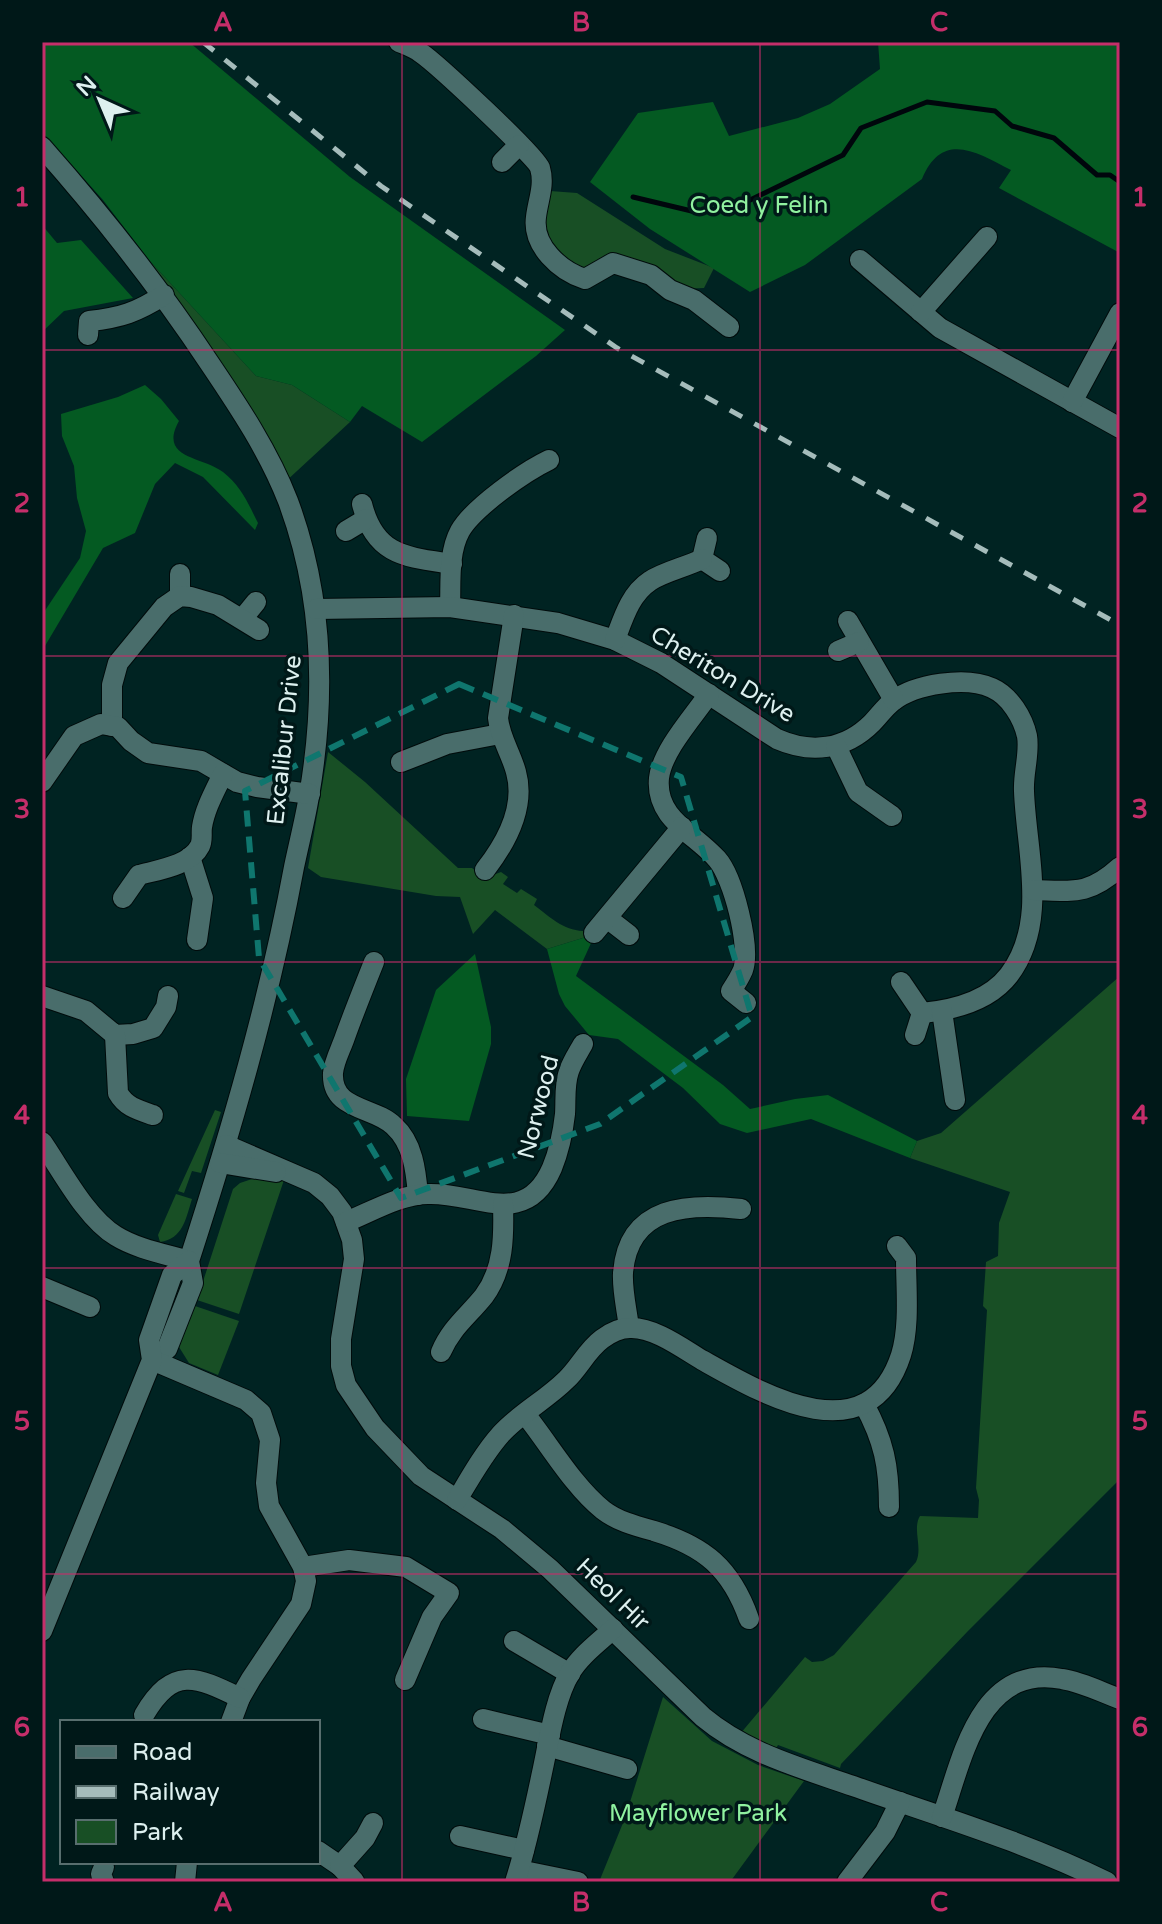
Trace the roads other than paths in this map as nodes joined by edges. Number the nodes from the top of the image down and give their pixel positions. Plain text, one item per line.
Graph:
1 (399, 42) edge
2 (519, 145) junction
3 (42, 147) edge
4 (502, 162) dead end
5 (987, 237) dead end
6 (860, 260) dead end
7 (164, 295) junction
8 (921, 312) junction
9 (1120, 313) edge
10 (729, 327) dead end
11 (88, 335) dead end
12 (1072, 402) junction
13 (1120, 428) edge
14 (549, 460) dead end
15 (346, 531) dead end
16 (707, 538) dead end
17 (702, 559) junction
18 (452, 564) junction
19 (720, 571) dead end
20 (180, 574) dead end
21 (180, 596) junction
22 (450, 607) junction
23 (316, 609) junction
24 (514, 615) junction
25 (253, 617) dead end
26 (848, 621) dead end
27 (615, 640) junction
28 (859, 642) junction
29 (838, 651) dead end
30 (709, 694) junction
31 (894, 700) junction
32 (112, 726) junction
33 (500, 734) junction
34 (836, 746) junction
35 (410, 751) dead end
36 (223, 774) junction
37 (42, 782) edge
38 (310, 794) junction
39 (874, 803) junction
40 (892, 816) dead end
41 (861, 821) dead end
42 (682, 827) junction
43 (190, 857) junction
44 (497, 863) dead end
45 (1120, 867) edge
46 (1033, 890) junction
47 (123, 898) dead end
48 (629, 935) dead end
49 (197, 940) dead end
50 (374, 962) dead end
51 (901, 982) dead end
52 (42, 996) edge
53 (168, 996) dead end
54 (746, 1003) dead end
55 (932, 1012) junction
56 (115, 1035) junction
57 (915, 1035) dead end
58 (583, 1044) dead end
59 (947, 1091) dead end
60 (153, 1115) dead end
61 (42, 1142) edge
62 (223, 1154) junction
63 (418, 1195) junction
64 (503, 1204) junction
65 (741, 1209) dead end
66 (346, 1222) junction
67 (897, 1246) dead end
68 (189, 1261) junction
69 (42, 1287) edge
70 (90, 1307) dead end
71 (629, 1328) junction
72 (441, 1352) dead end
73 (152, 1360) junction
74 (864, 1404) junction
75 (525, 1414) junction
76 (457, 1500) junction
77 (889, 1507) dead end
78 (303, 1567) junction
79 (749, 1619) dead end
80 (613, 1629) junction
81 (42, 1631) edge
82 (514, 1641) dead end
83 (570, 1674) junction
84 (405, 1680) dead end
85 (240, 1698) junction
86 (1120, 1699) edge
87 (144, 1715) dead end
88 (483, 1719) dead end
89 (232, 1720) edge
90 (548, 1741) junction
91 (627, 1769) dead end
92 (900, 1802) junction
93 (942, 1817) junction
94 (373, 1823) dead end
95 (460, 1836) dead end
96 (320, 1852) edge
97 (340, 1866) junction
98 (519, 1867) edge
99 (354, 1881) edge
100 (578, 1882) edge
101 (847, 1882) edge
102 (1107, 1882) edge

1 - 2 street
2 - 4 street
2 - 10 street
3 - 7 street, Excalibur Drive
5 - 8 street
6 - 8 street
7 - 11 street
7 - 23 street, Excalibur Drive
8 - 12 street
9 - 12 street
12 - 13 street
14 - 18 street
15 - 18 street
16 - 17 street
17 - 19 street
17 - 27 street
18 - 22 street
20 - 21 street
21 - 25 street
21 - 32 street
22 - 23 street, Cheriton Drive
22 - 24 street, Cheriton Drive
23 - 38 street, Excalibur Drive
24 - 27 street, Cheriton Drive
24 - 33 street
26 - 28 street
27 - 30 street, Cheriton Drive
28 - 29 street
28 - 31 street
30 - 34 street, Cheriton Drive
30 - 42 street
31 - 34 street
31 - 46 street
32 - 36 street
32 - 37 street
33 - 35 street
33 - 44 street
34 - 39 street
36 - 38 street
36 - 43 street
38 - 62 street, Excalibur Drive
39 - 40 street
39 - 41 street
42 - 48 street
42 - 54 street
43 - 47 street
43 - 49 street
45 - 46 street
46 - 55 street
50 - 63 street
51 - 55 street
52 - 56 street
53 - 56 street
55 - 57 street
55 - 59 street
56 - 60 street
58 - 64 street, Norwood
61 - 68 street
62 - 66 street, Heol Hir
62 - 68 street, Excalibur Drive
63 - 64 street
63 - 66 street
64 - 72 street
65 - 71 street
66 - 76 street, Heol Hir
67 - 74 street
68 - 73 street, Excalibur Drive
69 - 70 street
71 - 74 street
71 - 75 street
73 - 78 street
73 - 81 street, Excalibur Drive
74 - 77 street
75 - 76 street
75 - 79 street
76 - 80 street, Heol Hir
78 - 84 street
78 - 85 street
80 - 83 street
80 - 92 street, Heol Hir
82 - 83 street
83 - 90 street
85 - 87 street
85 - 89 street
86 - 93 street
88 - 90 street
90 - 91 street
90 - 98 street
92 - 93 street, Heol Hir
92 - 101 street
93 - 102 street, Heol Hir
94 - 97 street
95 - 98 street
96 - 97 street
97 - 99 street
98 - 100 street

